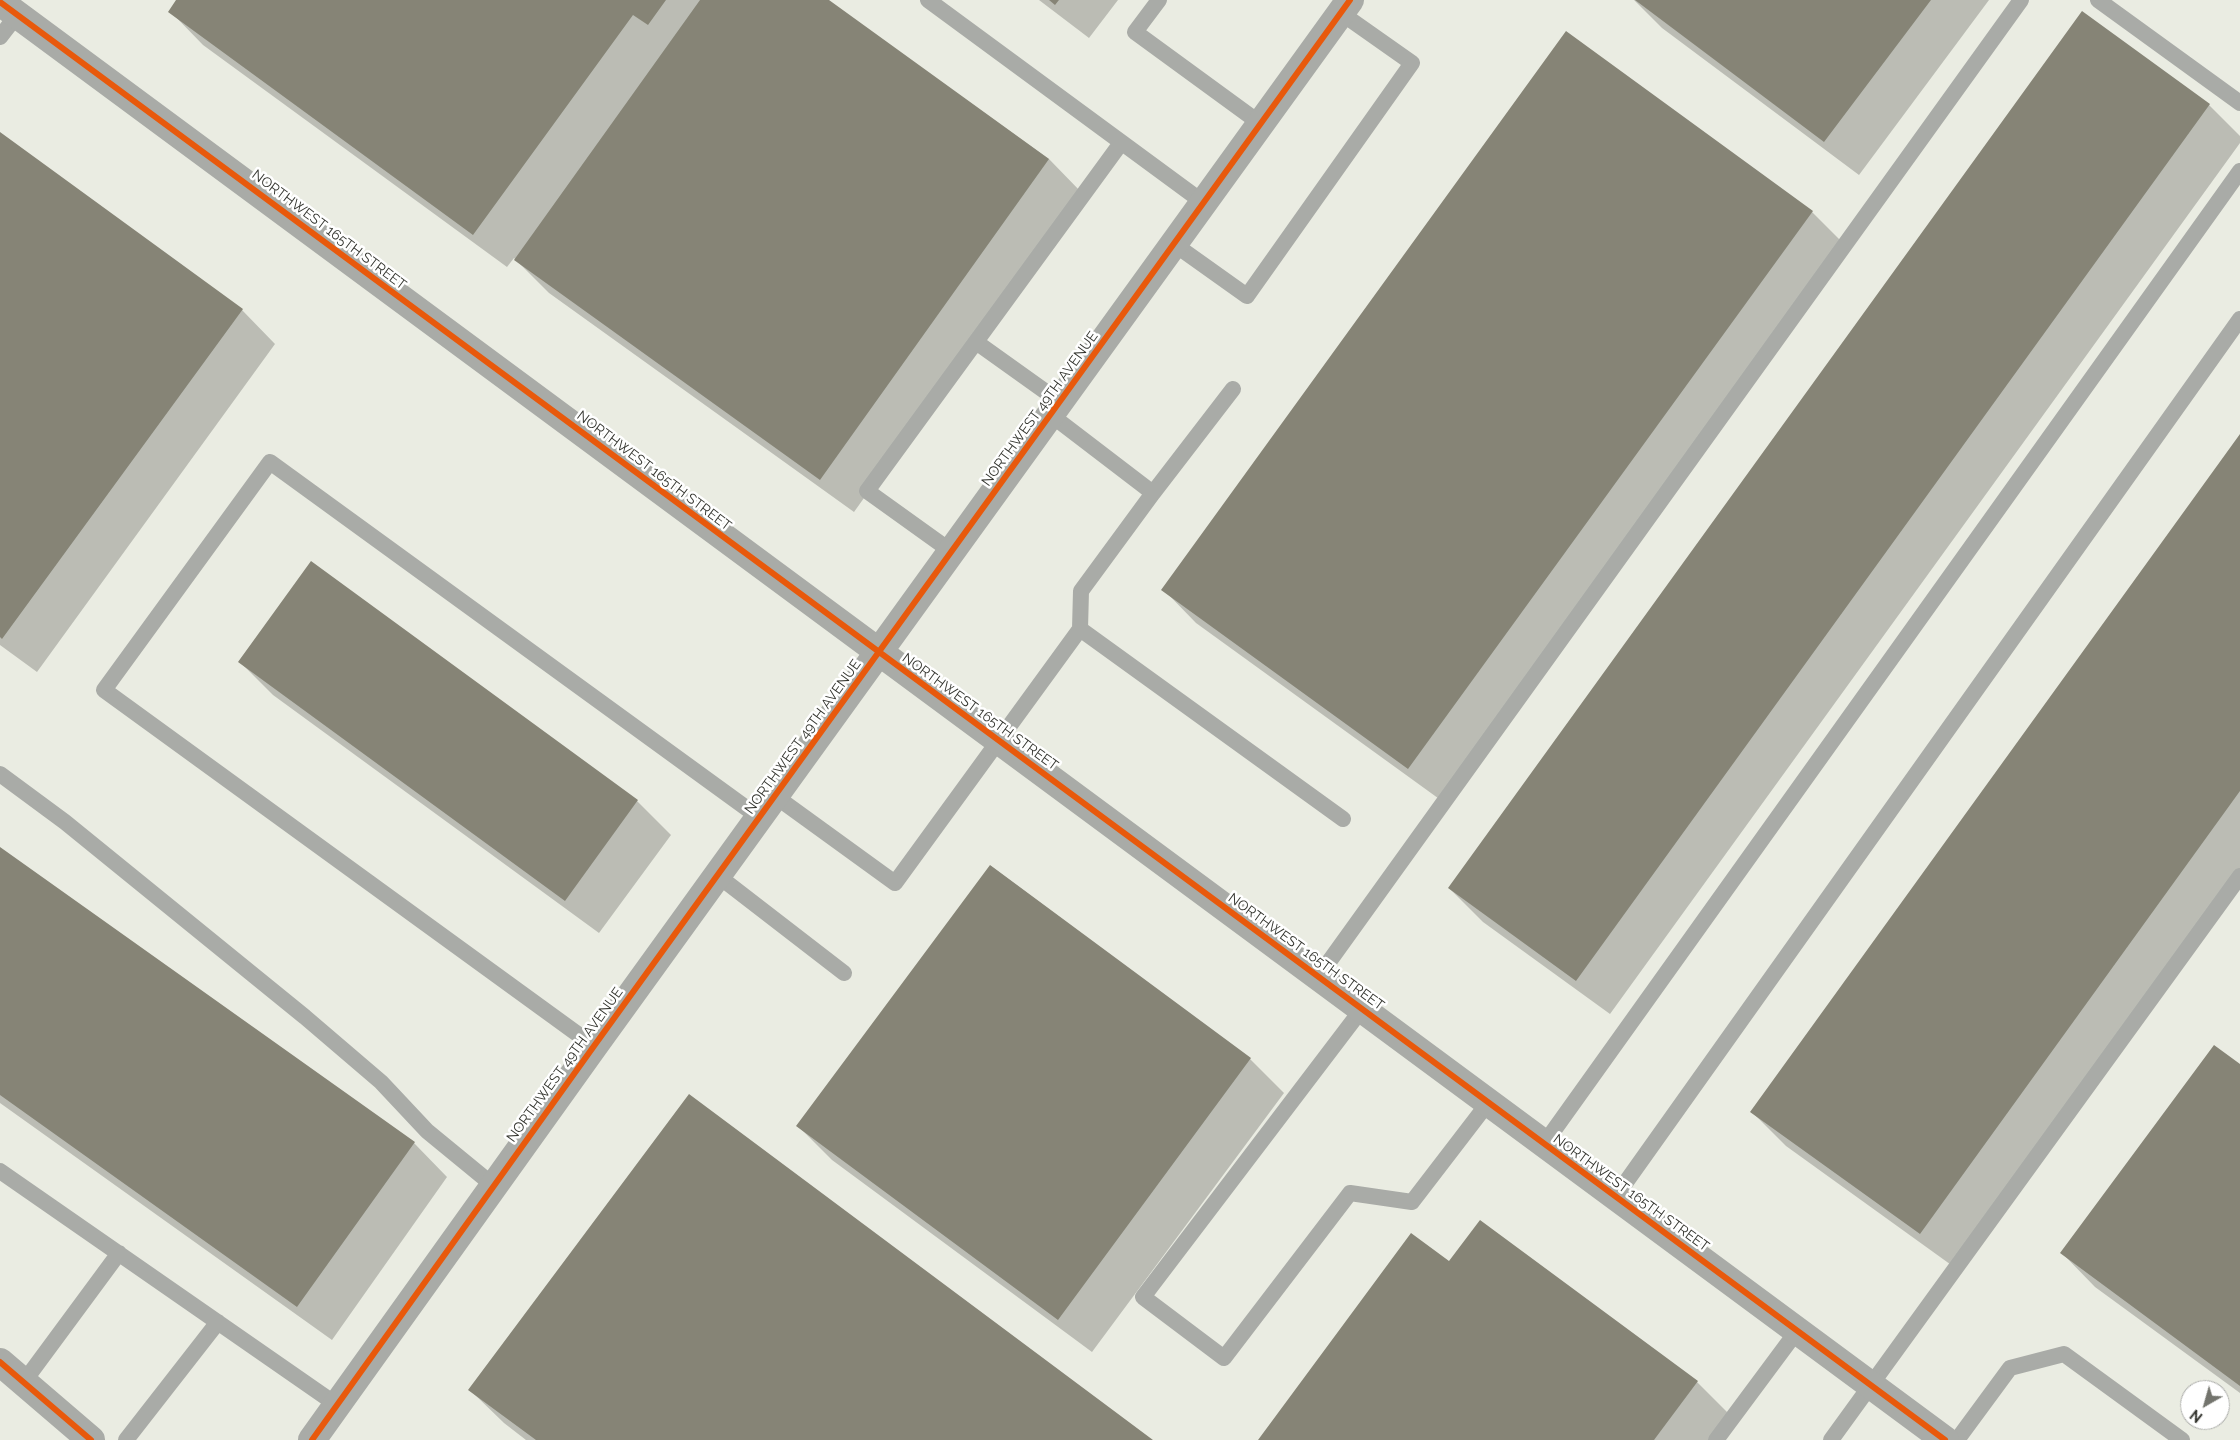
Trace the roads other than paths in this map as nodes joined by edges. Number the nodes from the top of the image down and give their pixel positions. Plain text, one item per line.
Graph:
1 (928, 0) edge
2 (1159, 0) edge
3 (2021, 0) edge
4 (2098, 0) edge
5 (1346, 6) edge
6 (8, 8) edge
7 (0, 37) edge
8 (2240, 103) edge
9 (1261, 124) junction
10 (1121, 142) junction
11 (2240, 171) edge
12 (1204, 203) junction
13 (1174, 244) junction
14 (2240, 319) edge
15 (976, 342) junction
16 (1233, 389) dead end
17 (1055, 409) junction
18 (1154, 493) junction
19 (952, 552) junction
20 (1080, 629) junction
21 (879, 653) junction
22 (1000, 742) junction
23 (0, 774) edge
24 (776, 796) junction
25 (760, 818) junction
26 (1343, 819) dead end
27 (717, 876) junction
28 (2240, 876) edge
29 (844, 973) dead end
30 (1318, 977) junction
31 (1362, 1009) junction
32 (594, 1046) junction
33 (1488, 1102) junction
34 (1544, 1144) junction
35 (0, 1171) edge
36 (494, 1186) junction
37 (1616, 1196) junction
38 (119, 1253) junction
39 (218, 1322) junction
40 (1797, 1331) junction
41 (0, 1362) edge
42 (23, 1383) junction
43 (1871, 1386) junction
44 (337, 1405) junction
45 (317, 1438) edge
46 (1941, 1438) edge
47 (91, 1440) edge
48 (126, 1440) edge
49 (1716, 1440) edge
50 (1831, 1440) edge
51 (2182, 1440) edge

1 - 10 lane
2 - 9 lane
3 - 30 lane
4 - 8 lane
5 - 9 street, NORTHWEST 49TH AVENUE
5 - 13 lane
6 - 7 lane
6 - 21 street, NORTHWEST 165TH STREET
9 - 12 street, NORTHWEST 49TH AVENUE
10 - 12 lane
10 - 15 lane
11 - 34 lane
12 - 13 street, NORTHWEST 49TH AVENUE
13 - 17 street, NORTHWEST 49TH AVENUE
14 - 37 lane
15 - 17 lane
15 - 19 lane
16 - 18 lane
17 - 18 lane
17 - 19 street, NORTHWEST 49TH AVENUE
18 - 20 lane
19 - 21 street, NORTHWEST 49TH AVENUE
20 - 22 lane
20 - 26 lane
21 - 22 street, NORTHWEST 165TH STREET
21 - 24 street, NORTHWEST 49TH AVENUE
22 - 24 lane
22 - 30 street, NORTHWEST 165TH STREET
23 - 36 lane
24 - 25 street, NORTHWEST 49TH AVENUE
25 - 27 street, NORTHWEST 49TH AVENUE
25 - 32 lane
27 - 29 lane
27 - 32 street, NORTHWEST 49TH AVENUE
28 - 43 lane
30 - 31 street, NORTHWEST 165TH STREET
31 - 33 street, NORTHWEST 165TH STREET
31 - 33 lane
32 - 36 street, NORTHWEST 49TH AVENUE
33 - 34 street, NORTHWEST 165TH STREET
34 - 37 street, NORTHWEST 165TH STREET
35 - 38 lane
36 - 44 street, NORTHWEST 49TH AVENUE
37 - 40 street, NORTHWEST 165TH STREET
38 - 39 lane
38 - 42 lane
39 - 44 lane
39 - 48 lane
40 - 43 street, NORTHWEST 165TH STREET
40 - 49 lane
41 - 42 street
42 - 47 street
43 - 46 street, NORTHWEST 165TH STREET
43 - 50 lane
44 - 45 street, NORTHWEST 49TH AVENUE
46 - 51 lane

